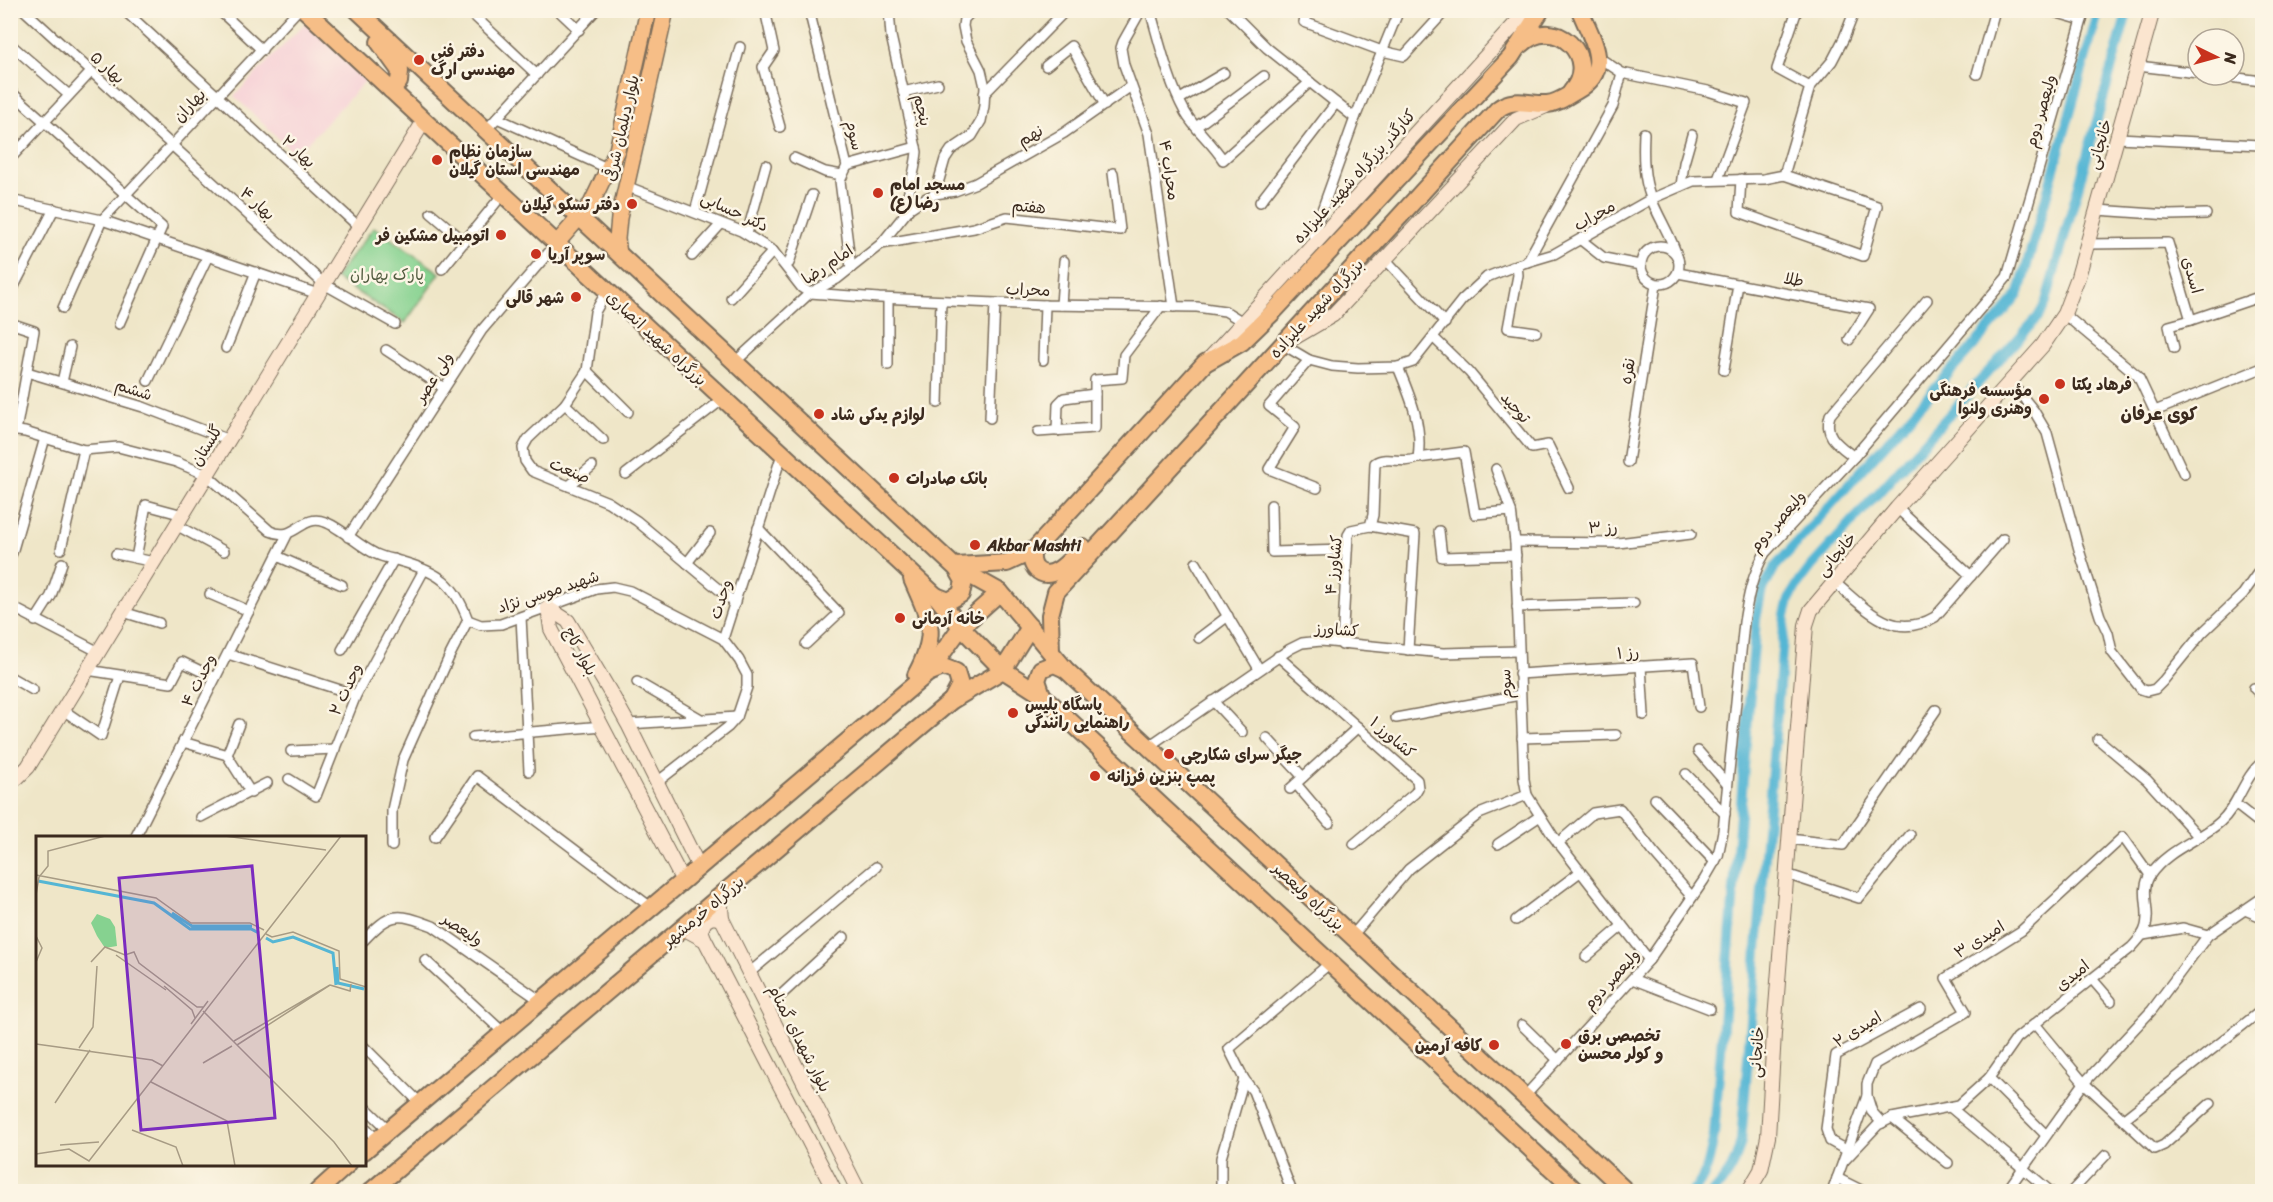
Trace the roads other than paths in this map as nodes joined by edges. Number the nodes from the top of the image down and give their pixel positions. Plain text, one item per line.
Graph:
1 (24, 10) edge
2 (124, 10) edge
3 (219, 10) edge
4 (298, 10) edge
5 (305, 10) edge
6 (356, 10) edge
7 (468, 10) edge
8 (558, 10) edge
9 (596, 10) edge
10 (648, 10) edge
11 (666, 10) edge
12 (765, 10) edge
13 (809, 10) edge
14 (889, 10) edge
15 (957, 10) edge
16 (974, 10) edge
17 (1066, 10) edge
18 (1141, 10) edge
19 (1150, 10) edge
20 (1229, 10) edge
21 (1308, 10) edge
22 (1398, 10) edge
23 (1446, 10) edge
24 (1528, 10) edge
25 (1541, 10) edge
26 (1580, 10) edge
27 (1797, 10) edge
28 (1855, 10) edge
29 (1995, 10) edge
30 (2047, 10) edge
31 (2153, 10) edge
32 (2084, 15) edge
33 (964, 19) junction
34 (579, 30) junction
35 (10, 44) edge
36 (740, 47) dead end
37 (262, 50) junction
38 (1382, 51) junction
39 (1511, 57) junction
40 (1598, 57) junction
41 (1046, 66) dead end
42 (2138, 66) junction
43 (91, 72) junction
44 (2186, 72) edge
45 (1224, 73) dead end
46 (1622, 73) junction
47 (1977, 74) dead end
48 (537, 75) junction
49 (1264, 75) dead end
50 (2246, 79) edge
51 (2262, 81) edge
52 (1310, 82) junction
53 (938, 84) dead end
54 (1131, 86) junction
55 (1810, 87) junction
56 (391, 90) junction
57 (10, 92) edge
58 (903, 92) junction
59 (984, 94) junction
60 (69, 95) junction
61 (218, 96) junction
62 (1180, 99) junction
63 (1561, 100) junction
64 (1336, 103) junction
65 (1105, 105) junction
66 (1355, 118) junction
67 (424, 121) junction
68 (44, 122) junction
69 (491, 124) junction
70 (780, 127) dead end
71 (1196, 127) junction
72 (1644, 133) dead end
73 (1692, 135) dead end
74 (2118, 138) junction
75 (10, 140) edge
76 (172, 145) junction
77 (2260, 145) dead end
78 (916, 147) junction
79 (20, 148) junction
80 (617, 150) junction
81 (794, 158) dead end
82 (10, 159) edge
83 (766, 165) dead end
84 (847, 166) junction
85 (607, 168) junction
86 (1113, 173) dead end
87 (842, 175) junction
88 (1784, 175) junction
89 (1718, 179) junction
90 (1741, 179) junction
91 (626, 184) junction
92 (1681, 186) junction
93 (126, 194) junction
94 (503, 194) junction
95 (935, 194) junction
96 (812, 195) dead end
97 (1651, 199) junction
98 (10, 200) edge
99 (1260, 202) dead end
100 (696, 208) junction
101 (54, 209) junction
102 (2097, 210) junction
103 (431, 213) dead end
104 (2206, 214) dead end
105 (903, 216) junction
106 (579, 217) junction
107 (619, 218) junction
108 (102, 220) junction
109 (721, 224) junction
110 (359, 227) junction
111 (747, 232) junction
112 (158, 239) junction
113 (1581, 240) junction
114 (1317, 241) junction
115 (465, 242) junction
116 (556, 244) junction
117 (881, 244) junction
118 (2087, 244) junction
119 (773, 251) junction
120 (619, 254) junction
121 (208, 256) junction
122 (692, 256) dead end
123 (1678, 259) junction
124 (1064, 261) dead end
125 (1388, 262) dead end
126 (789, 263) junction
127 (1522, 264) junction
128 (1640, 265) junction
129 (851, 268) junction
130 (442, 269) dead end
131 (256, 272) junction
132 (1678, 273) junction
133 (1738, 284) junction
134 (1656, 285) junction
135 (321, 289) junction
136 (607, 291) junction
137 (810, 293) junction
138 (10, 294) edge
139 (2262, 296) edge
140 (731, 298) dead end
141 (888, 299) junction
142 (1927, 300) dead end
143 (941, 301) junction
144 (995, 303) junction
145 (1045, 305) junction
146 (1061, 305) junction
147 (1161, 306) junction
148 (1174, 307) junction
149 (63, 308) dead end
150 (2064, 314) junction
151 (2191, 320) junction
152 (1243, 322) junction
153 (10, 323) edge
154 (1445, 323) junction
155 (119, 324) dead end
156 (395, 324) dead end
157 (1536, 332) dead end
158 (1434, 338) junction
159 (1849, 340) dead end
160 (1282, 344) junction
161 (70, 347) dead end
162 (226, 348) dead end
163 (2174, 348) dead end
164 (386, 350) dead end
165 (1043, 360) dead end
166 (1308, 360) junction
167 (735, 362) junction
168 (1205, 363) junction
169 (888, 365) dead end
170 (1398, 367) junction
171 (2262, 368) edge
172 (1724, 370) dead end
173 (587, 371) junction
174 (27, 372) junction
175 (148, 381) dead end
176 (2010, 381) junction
177 (62, 382) junction
178 (444, 388) junction
179 (1095, 394) junction
180 (723, 399) junction
181 (938, 403) dead end
182 (565, 404) junction
183 (2155, 411) junction
184 (627, 412) dead end
185 (990, 418) dead end
186 (13, 430) edge
187 (1057, 431) junction
188 (1038, 432) dead end
189 (45, 438) junction
190 (229, 440) junction
191 (603, 440) dead end
192 (84, 450) junction
193 (782, 454) junction
194 (1854, 457) junction
195 (1418, 458) junction
196 (1628, 462) dead end
197 (592, 466) dead end
198 (1496, 469) dead end
199 (626, 474) dead end
200 (2184, 474) dead end
201 (207, 475) junction
202 (569, 486) junction
203 (1317, 488) dead end
204 (1569, 489) dead end
205 (1270, 505) dead end
206 (1897, 508) junction
207 (1510, 511) junction
208 (179, 520) junction
209 (1119, 521) junction
210 (1370, 526) junction
211 (758, 528) junction
212 (1439, 531) dead end
213 (710, 533) dead end
214 (1691, 534) dead end
215 (287, 535) junction
216 (348, 537) junction
217 (2003, 539) dead end
218 (1515, 542) junction
219 (62, 549) dead end
220 (224, 550) dead end
221 (1347, 550) junction
222 (1033, 551) junction
223 (12, 553) edge
224 (116, 554) dead end
225 (1516, 555) junction
226 (277, 556) junction
227 (136, 558) junction
228 (394, 560) junction
229 (154, 562) junction
230 (687, 563) junction
231 (1196, 563) dead end
232 (62, 564) dead end
233 (955, 567) junction
234 (2262, 567) edge
235 (424, 570) junction
236 (910, 572) junction
237 (1971, 576) junction
238 (1834, 582) junction
239 (342, 585) dead end
240 (1000, 591) junction
241 (210, 594) dead end
242 (936, 596) junction
243 (735, 603) junction
244 (1634, 603) dead end
245 (10, 606) edge
246 (1517, 607) junction
247 (548, 608) junction
248 (123, 612) junction
249 (249, 612) junction
250 (1228, 616) junction
251 (522, 617) junction
252 (36, 620) junction
253 (468, 620) junction
254 (159, 623) dead end
255 (961, 627) junction
256 (1030, 627) junction
257 (1199, 638) dead end
258 (723, 639) junction
259 (806, 644) dead end
260 (1342, 645) junction
261 (342, 650) dead end
262 (1408, 650) junction
263 (1518, 651) junction
264 (99, 652) junction
265 (1051, 652) junction
266 (228, 654) junction
267 (1278, 656) junction
268 (1641, 666) junction
269 (1065, 669) junction
270 (1259, 669) junction
271 (87, 670) junction
272 (1003, 670) junction
273 (928, 673) junction
274 (1519, 674) junction
275 (120, 676) junction
276 (10, 677) edge
277 (215, 678) junction
278 (637, 682) dead end
279 (2254, 688) dead end
280 (33, 690) dead end
281 (908, 690) junction
282 (356, 695) junction
283 (1042, 695) junction
284 (1520, 695) junction
285 (2262, 696) edge
286 (951, 701) junction
287 (1214, 701) junction
288 (1699, 708) dead end
289 (63, 710) junction
290 (1936, 710) dead end
291 (1644, 715) dead end
292 (736, 717) junction
293 (699, 718) junction
294 (1396, 718) dead end
295 (239, 724) dead end
296 (628, 724) junction
297 (603, 726) junction
298 (1358, 727) junction
299 (1242, 732) dead end
300 (527, 733) junction
301 (1616, 735) dead end
302 (473, 737) dead end
303 (1267, 738) dead end
304 (1522, 738) junction
305 (2098, 739) dead end
306 (183, 742) junction
307 (1149, 746) junction
308 (335, 749) junction
309 (291, 751) dead end
310 (1698, 751) dead end
311 (227, 755) junction
312 (2262, 762) edge
313 (529, 771) dead end
314 (1686, 774) dead end
315 (10, 779) edge
316 (289, 779) dead end
317 (267, 783) dead end
318 (656, 783) junction
319 (1297, 784) junction
320 (1727, 784) junction
321 (251, 793) junction
322 (1527, 795) junction
323 (1656, 799) dead end
324 (2235, 804) junction
325 (1725, 814) junction
326 (1540, 816) junction
327 (201, 817) dead end
328 (1329, 823) dead end
329 (2262, 825) edge
330 (1910, 834) dead end
331 (136, 836) edge
332 (2198, 836) junction
333 (435, 837) dead end
334 (1789, 839) junction
335 (687, 843) junction
336 (1558, 843) junction
337 (1354, 844) dead end
338 (1498, 844) dead end
339 (392, 846) dead end
340 (668, 851) junction
341 (1714, 862) junction
342 (699, 867) junction
343 (876, 867) dead end
344 (1580, 872) junction
345 (1786, 874) junction
346 (2150, 875) junction
347 (682, 881) junction
348 (720, 896) junction
349 (1692, 897) junction
350 (2262, 898) edge
351 (651, 908) junction
352 (2246, 910) junction
353 (2262, 917) edge
354 (722, 920) junction
355 (1516, 920) dead end
356 (1622, 926) junction
357 (683, 928) junction
358 (2143, 935) junction
359 (2208, 935) junction
360 (1353, 936) junction
361 (844, 937) dead end
362 (366, 938) edge
363 (704, 938) junction
364 (1586, 957) dead end
365 (425, 960) dead end
366 (1649, 960) junction
367 (1330, 963) junction
368 (749, 973) junction
369 (1632, 979) junction
370 (2092, 979) junction
371 (541, 1001) junction
372 (2112, 1001) dead end
373 (766, 1008) junction
374 (1710, 1009) dead end
375 (1921, 1010) dead end
376 (2262, 1010) edge
377 (2035, 1024) junction
378 (1522, 1026) dead end
379 (504, 1033) junction
380 (366, 1049) edge
381 (1558, 1060) junction
382 (1244, 1078) junction
383 (1989, 1078) junction
384 (2084, 1083) junction
385 (1525, 1096) junction
386 (1867, 1096) junction
387 (420, 1103) junction
388 (2211, 1103) dead end
389 (1950, 1107) junction
390 (366, 1111) edge
391 (1892, 1118) junction
392 (2124, 1119) junction
393 (1882, 1123) junction
394 (366, 1128) edge
395 (2046, 1135) junction
396 (377, 1140) edge
397 (2106, 1155) dead end
398 (1846, 1156) junction
399 (1948, 1163) dead end
400 (346, 1166) edge
401 (2022, 1168) junction
402 (1837, 1178) junction
403 (316, 1191) edge
404 (370, 1191) edge
405 (835, 1191) edge
406 (859, 1191) edge
407 (1221, 1191) edge
408 (1292, 1191) edge
409 (1576, 1191) edge
410 (1627, 1191) edge
411 (1748, 1191) edge
412 (1832, 1191) edge
413 (1865, 1191) edge
414 (2006, 1191) edge
415 (2051, 1191) edge
416 (2071, 1191) edge

1 - 43 street, بهار ۵
2 - 61 street, بهار ۲
3 - 37 street
4 - 37 street, بهاران
5 - 56 highway, بزرگراه شهید انصاری
6 - 56 highway
6 - 69 highway
7 - 48 street
8 - 34 street
9 - 34 street
10 - 80 main road, بلوار دیلمان شرقی
11 - 91 main road, بلوار دیلمان شرقی
12 - 70 street
13 - 84 street, سوم
14 - 58 street, پنجم
15 - 33 street
16 - 33 street
17 - 59 street
18 - 54 street, محراب ۴
19 - 62 street
20 - 52 street
21 - 38 street
22 - 38 street
23 - 38 street
24 - 114 main road, کنارگذر بزرگراه شهید علیزاده
25 - 39 highway, بزرگراه شهید علیزاده
26 - 40 highway
27 - 55 street
28 - 55 street
29 - 47 street
30 - 32 street
31 - 42 main road, خانجانی
32 - 194 street, ولیعصر دوم
33 - 59 street
34 - 48 street
35 - 60 street
36 - 100 street
37 - 61 street, بهاران
38 - 66 street
39 - 63 highway
39 - 168 highway, بزرگراه شهید علیزاده
40 - 46 street
40 - 63 highway
41 - 65 street
42 - 44 street
42 - 74 main road, خانجانی
43 - 60 street
43 - 76 street, بهار ۵
45 - 62 street
46 - 89 street
46 - 127 street
48 - 69 street
49 - 71 street
50 - 51 street
52 - 64 street
52 - 71 street
53 - 58 street
54 - 65 street, نهم
54 - 148 street, محراب ۴
55 - 88 street
56 - 67 highway, بزرگراه شهید انصاری
57 - 68 street
58 - 78 street, پنجم
59 - 95 street
60 - 68 street
61 - 76 street, بهاران
61 - 110 street, بهار ۲
62 - 71 street
63 - 160 highway, بزرگراه شهید علیزاده
64 - 66 street
64 - 99 street
65 - 95 street, نهم
66 - 114 street
67 - 94 highway, بزرگراه شهید انصاری
67 - 110 main road, گلستان
68 - 79 street
68 - 93 street
69 - 85 street
69 - 106 highway
72 - 97 street
73 - 92 street
74 - 77 street
74 - 102 main road, خانجانی
75 - 79 street
76 - 93 street, بهاران
76 - 135 street, بهار ۴
78 - 84 street
78 - 105 street, پنجم
79 - 82 street
80 - 85 main road, بلوار دیلمان شرقی
80 - 107 main road
81 - 87 street
83 - 111 street
84 - 87 street, سوم
85 - 106 main road, بلوار دیلمان شرقی
86 - 117 street, هفتم
87 - 129 street, سوم
88 - 90 street, محراب
88 - 90 street
89 - 90 street, محراب
89 - 92 street, محراب
91 - 100 street, دکتر حسابی
91 - 107 main road, بلوار دیلمان شرقی
91 - 109 street, دکتر حسابی
92 - 97 street, محراب
93 - 108 street, بهاران
93 - 112 street
94 - 115 street
94 - 116 highway, بزرگراه شهید انصاری
95 - 105 street, امام رضا
96 - 126 street
97 - 113 street, محراب
97 - 123 street
98 - 101 street
100 - 111 street, دکتر حسابی
101 - 108 street
101 - 138 street
102 - 104 street
102 - 118 main road, خانجانی
103 - 115 street
105 - 117 street, امام رضا
106 - 116 main road, بلوار دیلمان شرقی
106 - 120 highway
107 - 120 main road, بلوار دیلمان شرقی
108 - 112 street
108 - 149 street, بهاران
109 - 111 street, دکتر حسابی
109 - 122 street
110 - 135 main road, گلستان
111 - 119 street, دکتر حسابی
111 - 126 street, دکتر حسابی
112 - 121 street
112 - 155 street
113 - 127 street, محراب
113 - 128 street
114 - 152 main road, کنارگذر بزرگراه شهید علیزاده
115 - 130 street
116 - 136 highway, بزرگراه شهید انصاری
116 - 178 street, ولی عصر
117 - 129 street, امام رضا
118 - 150 main road, خانجانی
118 - 151 street, اسدی
119 - 137 street, دکتر حسابی
119 - 140 street
120 - 167 highway
121 - 131 street
121 - 175 street
123 - 128 street
123 - 132 street
124 - 146 street
125 - 154 street
126 - 137 street, دکتر حسابی
127 - 154 street, محراب
127 - 157 street
128 - 134 street
129 - 137 street, امام رضا
131 - 135 street
131 - 162 street
132 - 133 street, طلا
132 - 134 street
133 - 159 street, طلا
133 - 172 street
134 - 196 street, نقره
135 - 156 street
135 - 190 main road, گلستان
136 - 173 street, صنعت
136 - 180 highway, بزرگراه شهید انصاری
137 - 141 street, محراب
137 - 167 street, امام رضا
139 - 151 street, اسدی
141 - 143 street, محراب
141 - 169 street
142 - 194 street
143 - 144 street, محراب
143 - 181 street
144 - 145 street, محراب
144 - 185 street
145 - 146 street, محراب
145 - 165 street
146 - 147 street, محراب
147 - 148 street, محراب
147 - 179 street
148 - 152 street, محراب
150 - 176 main road, خانجانی
150 - 183 street
151 - 163 street
152 - 168 main road, کنارگذر بزرگراه شهید علیزاده
153 - 174 street
154 - 158 street, محراب
158 - 170 street, محراب
158 - 204 street, توحید
160 - 166 street, محراب
160 - 209 highway, بزرگراه شهید علیزاده
161 - 177 street
164 - 178 street
166 - 170 street, محراب
166 - 203 street
167 - 233 highway
168 - 222 highway, بزرگراه شهید علیزاده
170 - 195 street
171 - 183 street
173 - 182 street, صنعت
173 - 184 street
174 - 177 street, ششم
174 - 186 street
176 - 206 main road, خانجانی
176 - 234 street
177 - 190 street, ششم
178 - 216 street, ولی عصر
179 - 187 street
179 - 187 street
180 - 193 highway, بزرگراه شهید انصاری
180 - 199 street
182 - 191 street
182 - 202 street, صنعت
183 - 200 street
186 - 189 street
187 - 188 street
189 - 192 street
189 - 223 street
190 - 201 main road, گلستان
192 - 201 street
192 - 219 street
193 - 211 street, وحدت
193 - 236 highway, بزرگراه شهید انصاری
194 - 320 street, ولیعصر دوم
195 - 207 street
195 - 210 street
197 - 202 street
198 - 207 street, سوم
201 - 208 main road, گلستان
201 - 215 street
202 - 230 street, صنعت
205 - 221 street
206 - 237 street
206 - 238 main road, خانجانی
207 - 218 street, سوم
208 - 220 street
208 - 227 street
208 - 229 main road, گلستان
209 - 222 highway
209 - 265 highway, بزرگراه شهید علیزاده
210 - 221 street, کشاورز ۴
210 - 262 street
211 - 243 street, وحدت
211 - 259 street
212 - 225 street
213 - 230 street
214 - 218 street, رز ۳
215 - 216 street
215 - 226 street, وحدت ۴
216 - 228 street
217 - 237 street
218 - 225 street, سوم
221 - 260 street, کشاورز ۴
222 - 233 highway, بزرگراه شهید علیزاده
224 - 227 street
225 - 246 street, سوم
226 - 239 street
226 - 249 street, وحدت ۴
227 - 229 street
228 - 235 street
228 - 261 street
229 - 248 main road, گلستان
230 - 243 street, صنعت
231 - 250 street
232 - 252 street
233 - 240 highway
233 - 242 highway
235 - 253 street
235 - 282 street, وحدت ۲
236 - 242 highway, بزرگراه شهید انصاری
236 - 281 highway
237 - 238 street
238 - 334 main road, خانجانی
240 - 255 highway
240 - 256 highway, بزرگراه ولیعصر
241 - 249 street
242 - 255 highway, بزرگراه شهید انصاری
243 - 258 street, وحدت
244 - 246 street
245 - 252 street
246 - 263 street, سوم
247 - 251 street, شهید موسی نژاد
247 - 258 street, شهید موسی نژاد
247 - 296 main road, بلوار کاج
247 - 297 main road, بلوار کاج
248 - 254 street
248 - 264 main road, گلستان
249 - 266 street, وحدت ۴
250 - 257 street
250 - 270 street
251 - 253 street, شهید موسی نژاد
251 - 300 street
252 - 264 street
253 - 339 street
255 - 272 highway, بزرگراه شهید انصاری
255 - 273 highway
256 - 265 highway, بزرگراه ولیعصر
256 - 272 highway, بزرگراه خرمشهر
258 - 292 street, وحدت
260 - 262 street, کشاورز
260 - 267 street, کشاورز
262 - 263 street, کشاورز
263 - 274 street, سوم
264 - 271 main road, گلستان
265 - 269 highway, بزرگراه ولیعصر
266 - 277 street, وحدت ۴
266 - 282 street
267 - 270 street, کشاورز
267 - 298 street, کشاورز ۱
268 - 274 street, رز ۱
268 - 288 street, رز ۱
268 - 291 street
269 - 283 highway
269 - 307 highway, بزرگراه ولیعصر
270 - 287 street, کشاورز
271 - 275 street
271 - 289 main road, گلستان
272 - 283 highway, بزرگراه ولیعصر
272 - 286 highway, بزرگراه خرمشهر
273 - 281 highway
273 - 286 highway
274 - 284 street, سوم
275 - 277 street
275 - 289 street
276 - 280 street
277 - 306 street, وحدت ۴
278 - 293 street
279 - 285 street
281 - 342 highway
282 - 308 street, وحدت ۲
283 - 367 highway, بزرگراه ولیعصر
284 - 294 street
284 - 304 street, سوم
286 - 348 highway, بزرگراه خرمشهر
287 - 299 street
287 - 307 street, کشاورز
289 - 315 main road, گلستان
290 - 334 street
292 - 293 street
292 - 318 street, وحدت
293 - 296 street
295 - 311 street
296 - 318 main road, بلوار کاج
297 - 300 street
297 - 340 main road, بلوار کاج
298 - 319 street
298 - 337 street, کشاورز ۱
300 - 302 street
300 - 313 street
301 - 304 street
303 - 319 street
304 - 322 street, سوم
305 - 332 street
306 - 311 street
306 - 331 street, وحدت ۴
307 - 360 highway, بزرگراه ولیعصر
308 - 309 street
308 - 316 street, وحدت ۲
310 - 320 street
311 - 321 street
312 - 324 street
314 - 325 street
317 - 321 street
318 - 335 main road, بلوار کاج
319 - 328 street
320 - 325 street, ولیعصر دوم
321 - 327 street
322 - 326 street, سوم
322 - 360 street
323 - 341 street
324 - 329 street
324 - 332 street
325 - 341 street, ولیعصر دوم
326 - 336 street, سوم
326 - 338 street
330 - 345 street
332 - 346 street
333 - 351 street
334 - 345 main road, خانجانی
335 - 340 main road
335 - 342 main road, بلوار کاج
336 - 344 street, سوم
336 - 349 street
340 - 347 main road, بلوار کاج
341 - 349 street, ولیعصر دوم
342 - 347 highway
343 - 368 street
344 - 355 street
344 - 356 street, سوم
345 - 411 main road, خانجانی
346 - 358 street
346 - 386 street, امیدی ۳
347 - 351 highway
348 - 354 main road, بلوار شهدای گمنام
348 - 357 highway, بزرگراه خرمشهر
349 - 366 street, ولیعصر دوم
350 - 352 street
351 - 371 highway
352 - 353 street
352 - 359 street
354 - 363 main road
354 - 368 main road, بلوار شهدای گمنام
356 - 364 street
356 - 366 street, سوم
357 - 363 main road
357 - 404 highway, بزرگراه خرمشهر
358 - 359 street
358 - 370 street, امیدی
359 - 384 street
360 - 385 highway, بزرگراه ولیعصر
361 - 373 street
362 - 371 street, ولیعصر
363 - 405 main road
365 - 379 street
366 - 369 street, ولیعصر دوم
367 - 382 street
367 - 409 highway, بزرگراه ولیعصر
368 - 373 main road, بلوار شهدای گمنام
369 - 374 street
369 - 381 street, ولیعصر دوم
370 - 372 street
370 - 377 street, امیدی
371 - 379 highway
373 - 406 main road, بلوار شهدای گمنام
375 - 398 street, امیدی ۲
376 - 392 street
377 - 383 street, امیدی
377 - 384 street
378 - 381 street
379 - 387 highway
380 - 387 street
381 - 385 street, ولیعصر دوم
382 - 407 street
382 - 408 street
383 - 389 street, امیدی
383 - 395 street
384 - 392 street
384 - 395 street
385 - 410 highway, بزرگراه ولیعصر
386 - 393 street
386 - 398 street, امیدی ۳
387 - 396 highway
388 - 392 street
389 - 391 street, امیدی
389 - 401 street
390 - 396 street
391 - 393 street, امیدی
391 - 399 street
393 - 398 street, امیدی
394 - 396 street
395 - 401 street
397 - 416 street
398 - 402 street, امیدی ۳
400 - 403 highway
401 - 414 street
401 - 415 street
402 - 412 street, امیدی ۳
402 - 413 street

